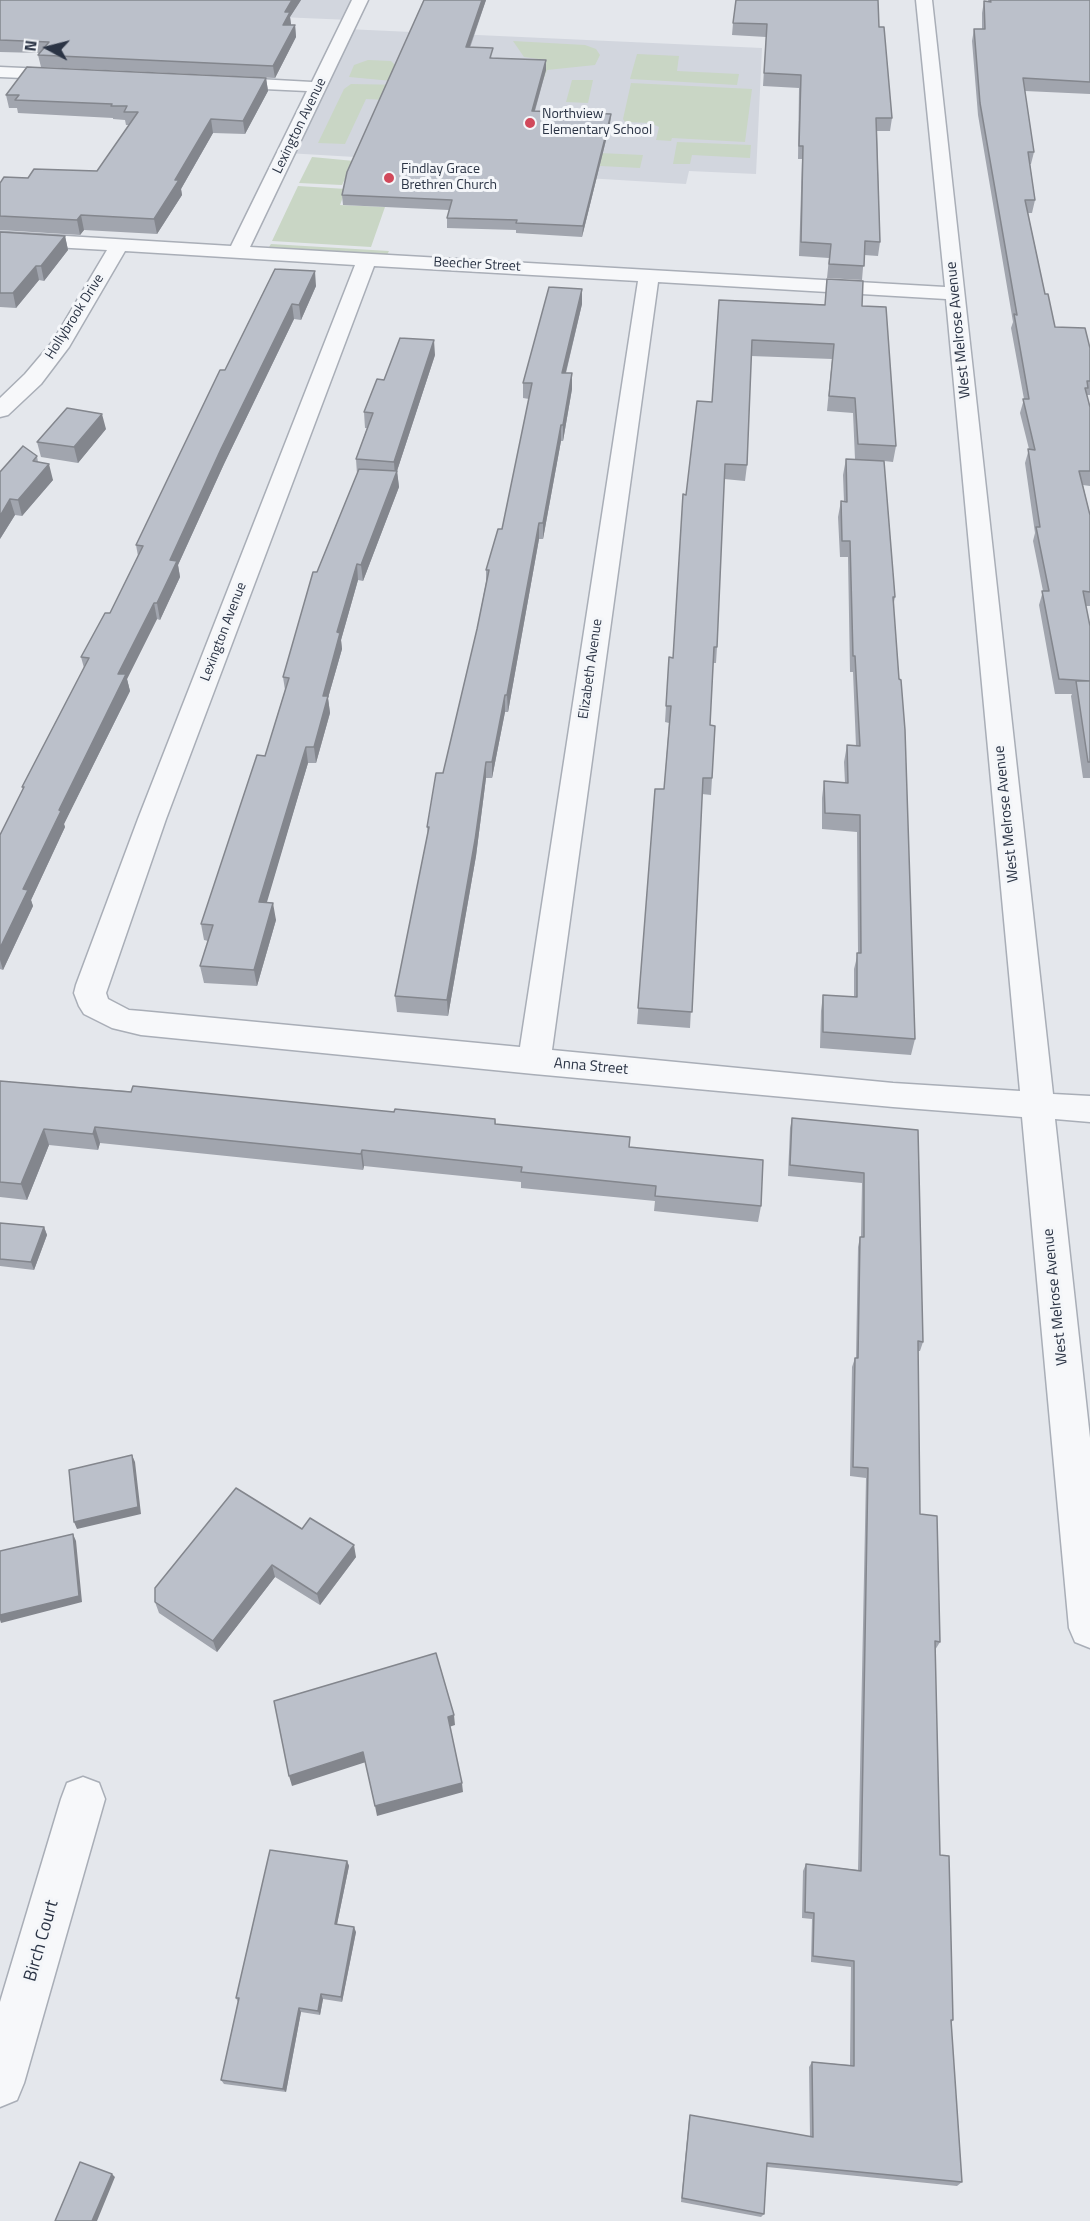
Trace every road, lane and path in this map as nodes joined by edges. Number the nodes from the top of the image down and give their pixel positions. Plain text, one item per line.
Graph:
1 (360, 0) edge
2 (924, 0) edge
3 (0, 72) edge
4 (84, 76) edge
5 (200, 81) edge
6 (318, 87) junction
7 (0, 238) edge
8 (119, 245) junction
9 (238, 251) junction
10 (367, 259) junction
11 (649, 276) junction
12 (955, 294) junction
13 (0, 410) edge
14 (95, 1006) joint
15 (534, 1062) junction
16 (1036, 1104) junction
17 (1090, 1108) edge
18 (1090, 1628) edge
19 (83, 1799) dead end
20 (0, 2082) edge

1 - 6 street, Lexington Avenue
2 - 12 street, West Melrose Avenue
3 - 4 street
5 - 6 street
6 - 9 street, Lexington Avenue
7 - 8 street, Beecher Street
8 - 9 street, Beecher Street
8 - 13 street, Hollybrook Drive
9 - 10 street, Beecher Street
10 - 11 street, Beecher Street
10 - 14 street, Lexington Avenue
11 - 12 street, Beecher Street
11 - 15 street, Elizabeth Avenue
12 - 16 street, West Melrose Avenue
14 - 15 street, Anna Street
15 - 16 street, Anna Street
16 - 17 street, Anna Street
16 - 18 street, West Melrose Avenue
19 - 20 street, Birch Court

